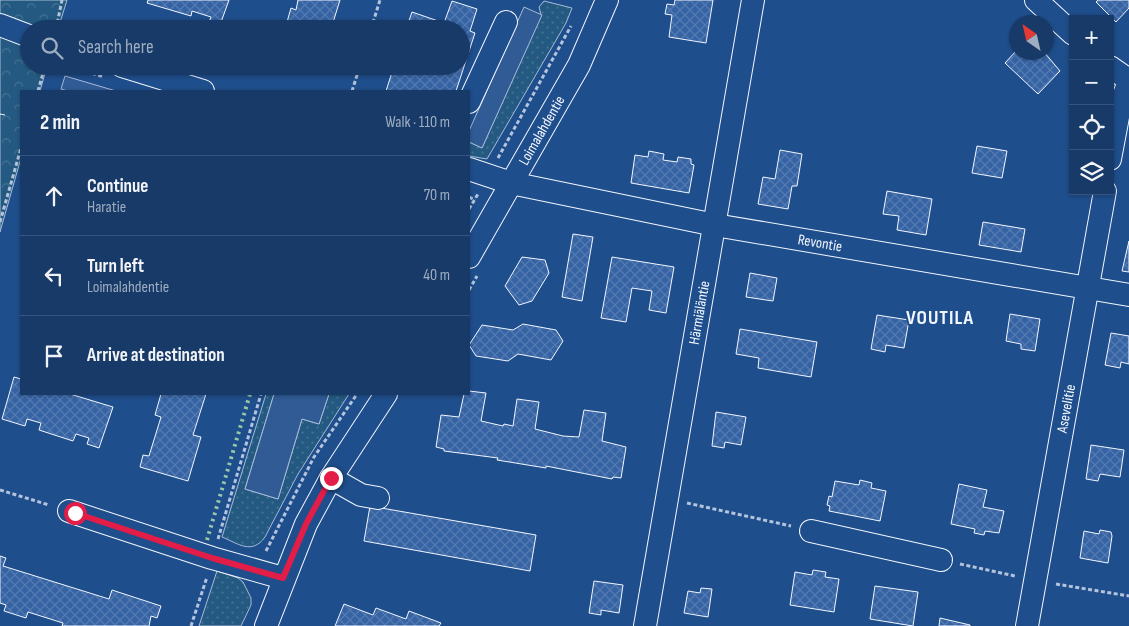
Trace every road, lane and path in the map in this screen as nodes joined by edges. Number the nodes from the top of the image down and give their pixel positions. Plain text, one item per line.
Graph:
1 (62, 0) edge
2 (380, 0) edge
3 (607, 0) edge
4 (753, 0) edge
5 (1036, 0) edge
6 (58, 20) edge
7 (374, 20) edge
8 (506, 22) dead end
9 (573, 22) dead end
10 (0, 25) edge
11 (1069, 30) edge
12 (20, 33) edge
13 (1114, 70) edge
14 (42, 75) edge
15 (151, 75) edge
16 (357, 75) edge
17 (1129, 80) edge
18 (38, 90) edge
19 (200, 90) edge
20 (352, 90) edge
21 (470, 100) edge
22 (1112, 150) edge
23 (20, 152) edge
24 (478, 172) edge
25 (511, 183) junction
26 (1104, 195) edge
27 (470, 205) edge
28 (0, 222) edge
29 (715, 225) junction
30 (470, 255) edge
31 (1088, 288) junction
32 (1129, 295) edge
33 (261, 395) edge
34 (385, 395) edge
35 (331, 478) junction
36 (0, 490) edge
37 (378, 498) dead end
38 (69, 511) joint
39 (811, 531) dead end
40 (212, 558) junction
41 (942, 560) dead end
42 (283, 578) junction
43 (191, 626) edge
44 (266, 626) edge
45 (645, 626) edge
46 (1028, 626) edge

1 - 6 path
2 - 7 path
3 - 25 street, Loimalahdentie
4 - 29 street, Härmiäläntie
5 - 11 street
8 - 21 street
9 - 24 path
10 - 12 street
13 - 17 street
14 - 18 path
15 - 19 street
16 - 20 path
17 - 22 street
23 - 28 path
24 - 25 street, Revontie
24 - 27 path
25 - 29 street, Revontie
25 - 30 street, Loimalahdentie
26 - 31 street, Asevelitie
29 - 31 street, Revontie
29 - 45 street, Härmiäläntie
31 - 32 street, Revontie
31 - 46 street, Asevelitie
33 - 40 path
34 - 35 street
35 - 37 street
35 - 42 street
36 - 38 path
38 - 40 street
39 - 41 street
40 - 42 street
40 - 43 path
42 - 44 street

